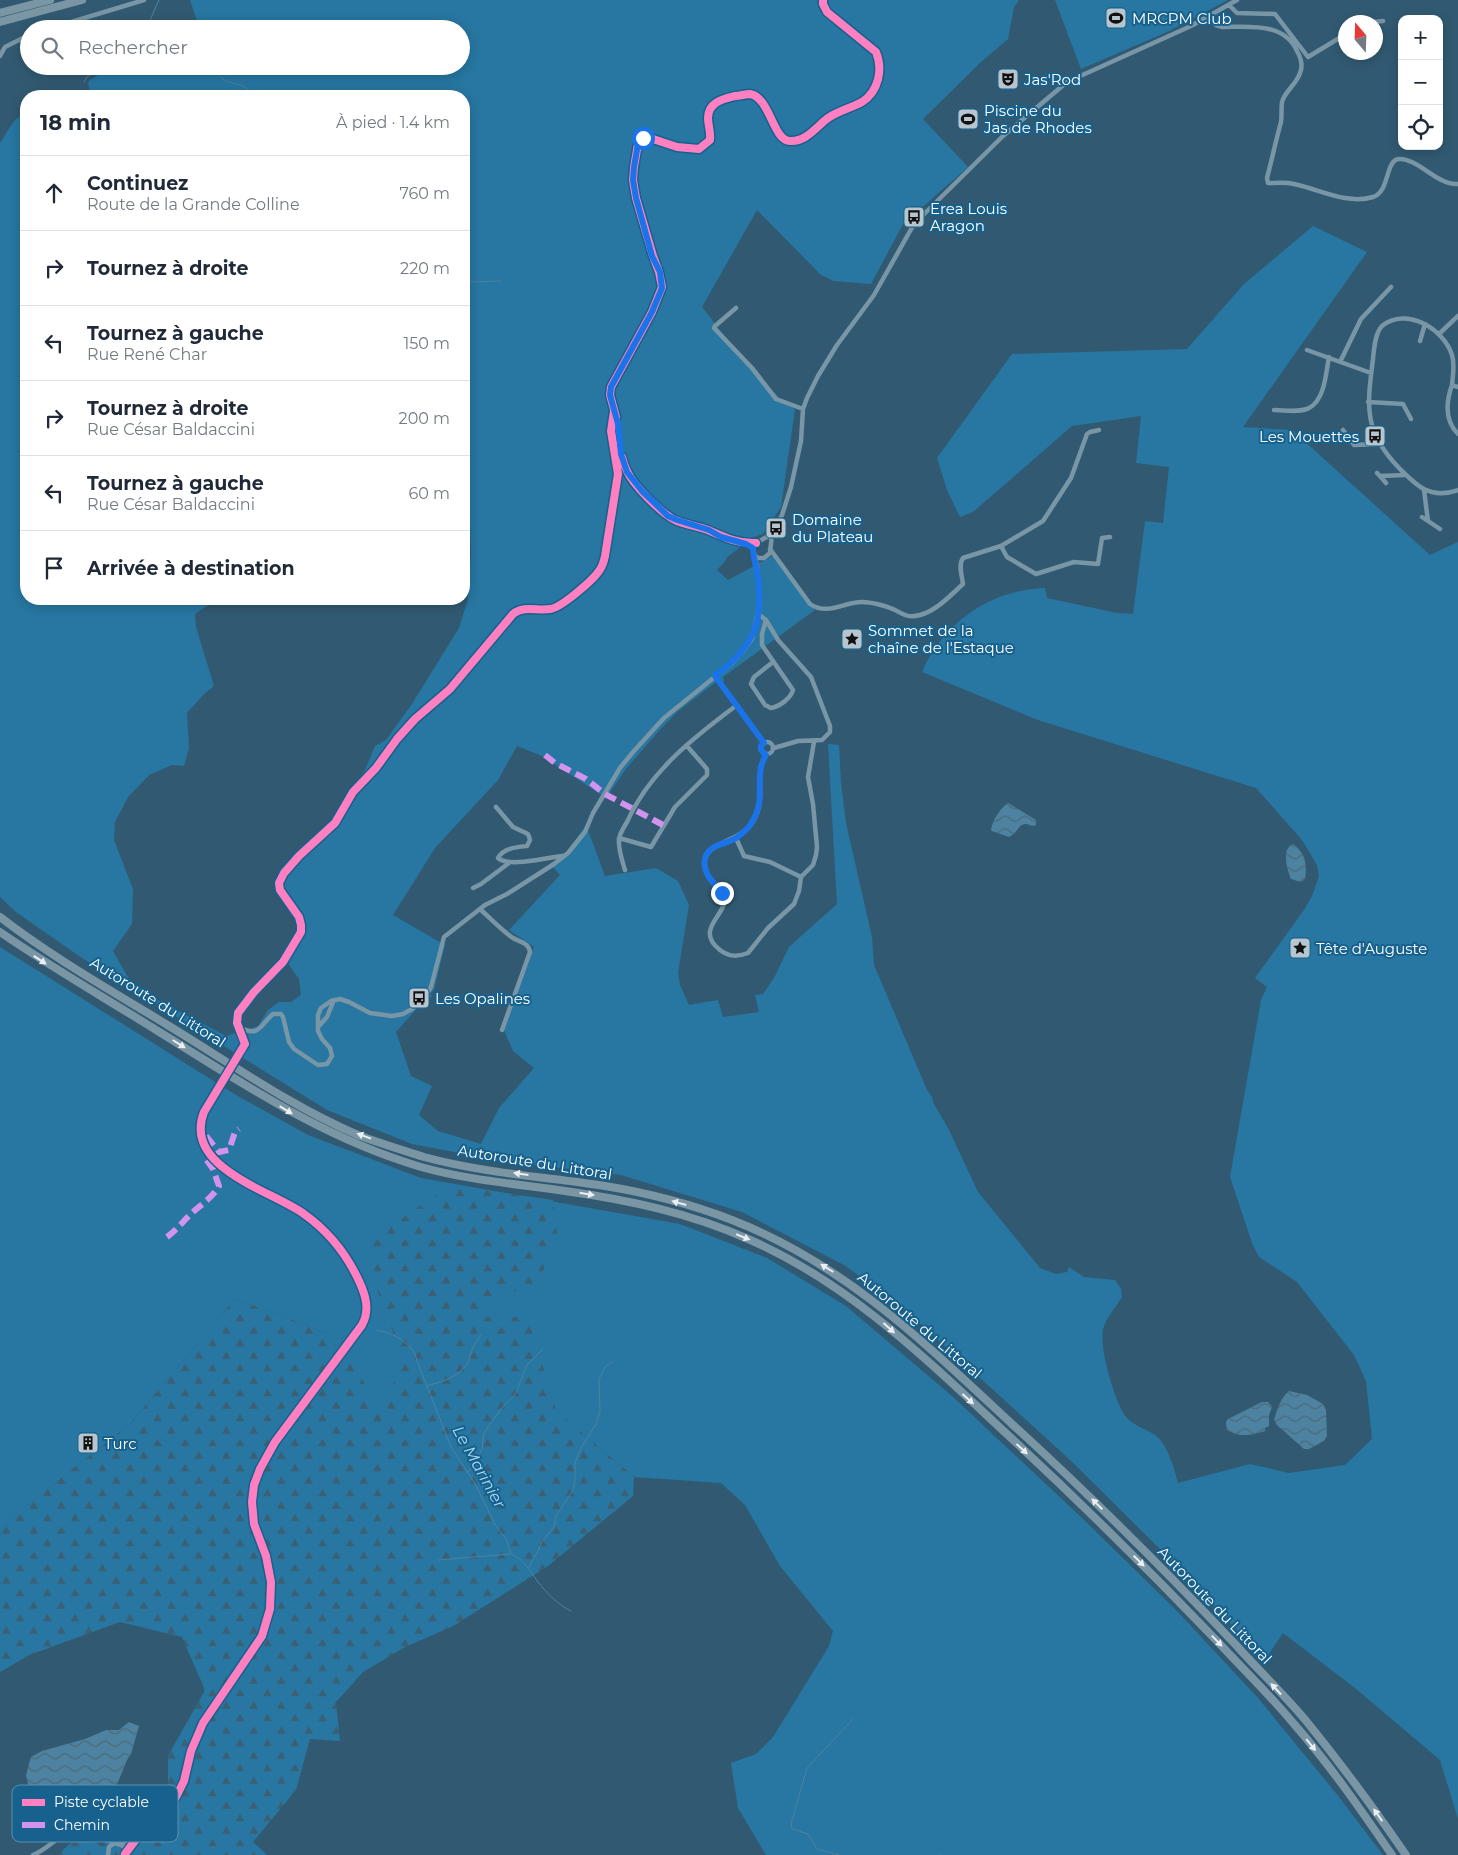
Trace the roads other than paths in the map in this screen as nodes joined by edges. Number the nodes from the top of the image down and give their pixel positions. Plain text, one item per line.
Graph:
1 (50, 0) edge
2 (82, 0) edge
3 (144, 0) edge
4 (823, 0) edge
5 (1237, 0) edge
6 (68, 5) junction
7 (1229, 5) junction
8 (0, 13) edge
9 (1208, 17) junction
10 (22, 20) edge
11 (78, 20) edge
12 (20, 21) edge
13 (0, 22) edge
14 (0, 27) edge
15 (20, 39) edge
16 (1338, 39) edge
17 (0, 56) edge
18 (1458, 184) edge
19 (1391, 287) dead end
20 (736, 308) dead end
21 (1458, 316) edge
22 (1425, 324) junction
23 (1439, 334) junction
24 (1420, 341) dead end
25 (1307, 350) dead end
26 (1329, 357) junction
27 (1340, 362) junction
28 (1371, 373) junction
29 (1452, 385) junction
30 (1458, 387) edge
31 (1368, 402) junction
32 (803, 409) junction
33 (1274, 410) dead end
34 (614, 411) junction
35 (1411, 419) dead end
36 (619, 429) junction
37 (611, 430) junction
38 (1099, 430) dead end
39 (1343, 430) dead end
40 (1458, 434) edge
41 (612, 438) junction
42 (1379, 444) junction
43 (620, 450) junction
44 (1405, 474) junction
45 (1386, 483) dead end
46 (1424, 490) junction
47 (1456, 491) edge
48 (1458, 496) edge
49 (1422, 517) dead end
50 (1428, 521) junction
51 (1440, 529) dead end
52 (772, 534) junction
53 (1110, 538) dead end
54 (761, 541) junction
55 (754, 545) junction
56 (1001, 546) junction
57 (770, 548) junction
58 (754, 555) junction
59 (768, 555) junction
60 (776, 555) junction
61 (761, 559) junction
62 (757, 566) junction
63 (758, 614) junction
64 (766, 620) junction
65 (773, 662) junction
66 (715, 676) junction
67 (737, 705) junction
68 (814, 742) junction
69 (764, 743) junction
70 (687, 746) junction
71 (774, 748) junction
72 (766, 755) junction
73 (496, 807) dead end
74 (619, 838) junction
75 (736, 838) junction
76 (564, 856) junction
77 (510, 863) junction
78 (625, 870) dead end
79 (801, 877) junction
80 (473, 888) dead end
81 (480, 909) junction
82 (0, 917) edge
83 (0, 932) edge
84 (334, 1000) junction
85 (239, 1027) junction
86 (318, 1027) junction
87 (502, 1030) dead end
88 (178, 1793) edge
89 (56, 1842) edge
90 (104, 1842) edge
91 (121, 1842) edge
92 (134, 1842) edge
93 (117, 1843) junction
94 (109, 1847) junction
95 (125, 1854) edge
96 (33, 1855) edge
97 (108, 1855) edge
98 (1392, 1855) edge
99 (1406, 1855) edge

1 - 8 highway
2 - 6 highway
3 - 11 street
4 - 34 street
5 - 7 street
6 - 10 highway
6 - 13 highway
7 - 9 street
7 - 16 street
9 - 18 street
9 - 32 street
12 - 14 highway
15 - 17 street
19 - 27 street
20 - 32 street
21 - 23 street
22 - 23 street
22 - 24 street
22 - 28 street
23 - 29 street
25 - 26 street
26 - 27 street
26 - 33 street
27 - 28 street
28 - 31 street
29 - 30 street
29 - 40 street
31 - 35 street
31 - 42 street
32 - 52 street
34 - 36 street
34 - 37 street
36 - 37 street
36 - 43 street
37 - 41 street
38 - 56 street
39 - 42 street
41 - 43 street
41 - 85 street
42 - 44 street
43 - 55 street
44 - 45 street
44 - 46 street
46 - 47 street
46 - 50 street
47 - 48 street
49 - 50 street
50 - 51 street
52 - 54 street
52 - 57 street
53 - 56 street
54 - 55 street
54 - 57 street
55 - 58 street
56 - 60 street
57 - 59 street
57 - 60 street
58 - 61 street
58 - 62 street
59 - 60 street
59 - 61 street
61 - 62 street
62 - 63 street
63 - 64 street
63 - 66 street
64 - 65 street
64 - 68 street
65 - 65 street
66 - 67 street
66 - 76 street
67 - 69 street
67 - 70 street
68 - 71 street
68 - 79 street
69 - 71 street
69 - 72 street
70 - 74 street
70 - 74 street
71 - 72 street
72 - 75 street
73 - 77 street
74 - 78 street
75 - 79 street
75 - 79 street
76 - 77 street
76 - 81 street
77 - 80 street
81 - 84 street
81 - 87 street
99 -> 82 highway, Autoroute du Littoral
83 -> 98 highway, Autoroute du Littoral
84 - 86 street
84 - 86 street
85 - 86 street
85 - 88 street, bridge
89 - 96 street
90 - 94 street
91 - 93 street
92 - 95 street
93 - 94 street
93 - 95 street
94 - 97 street

